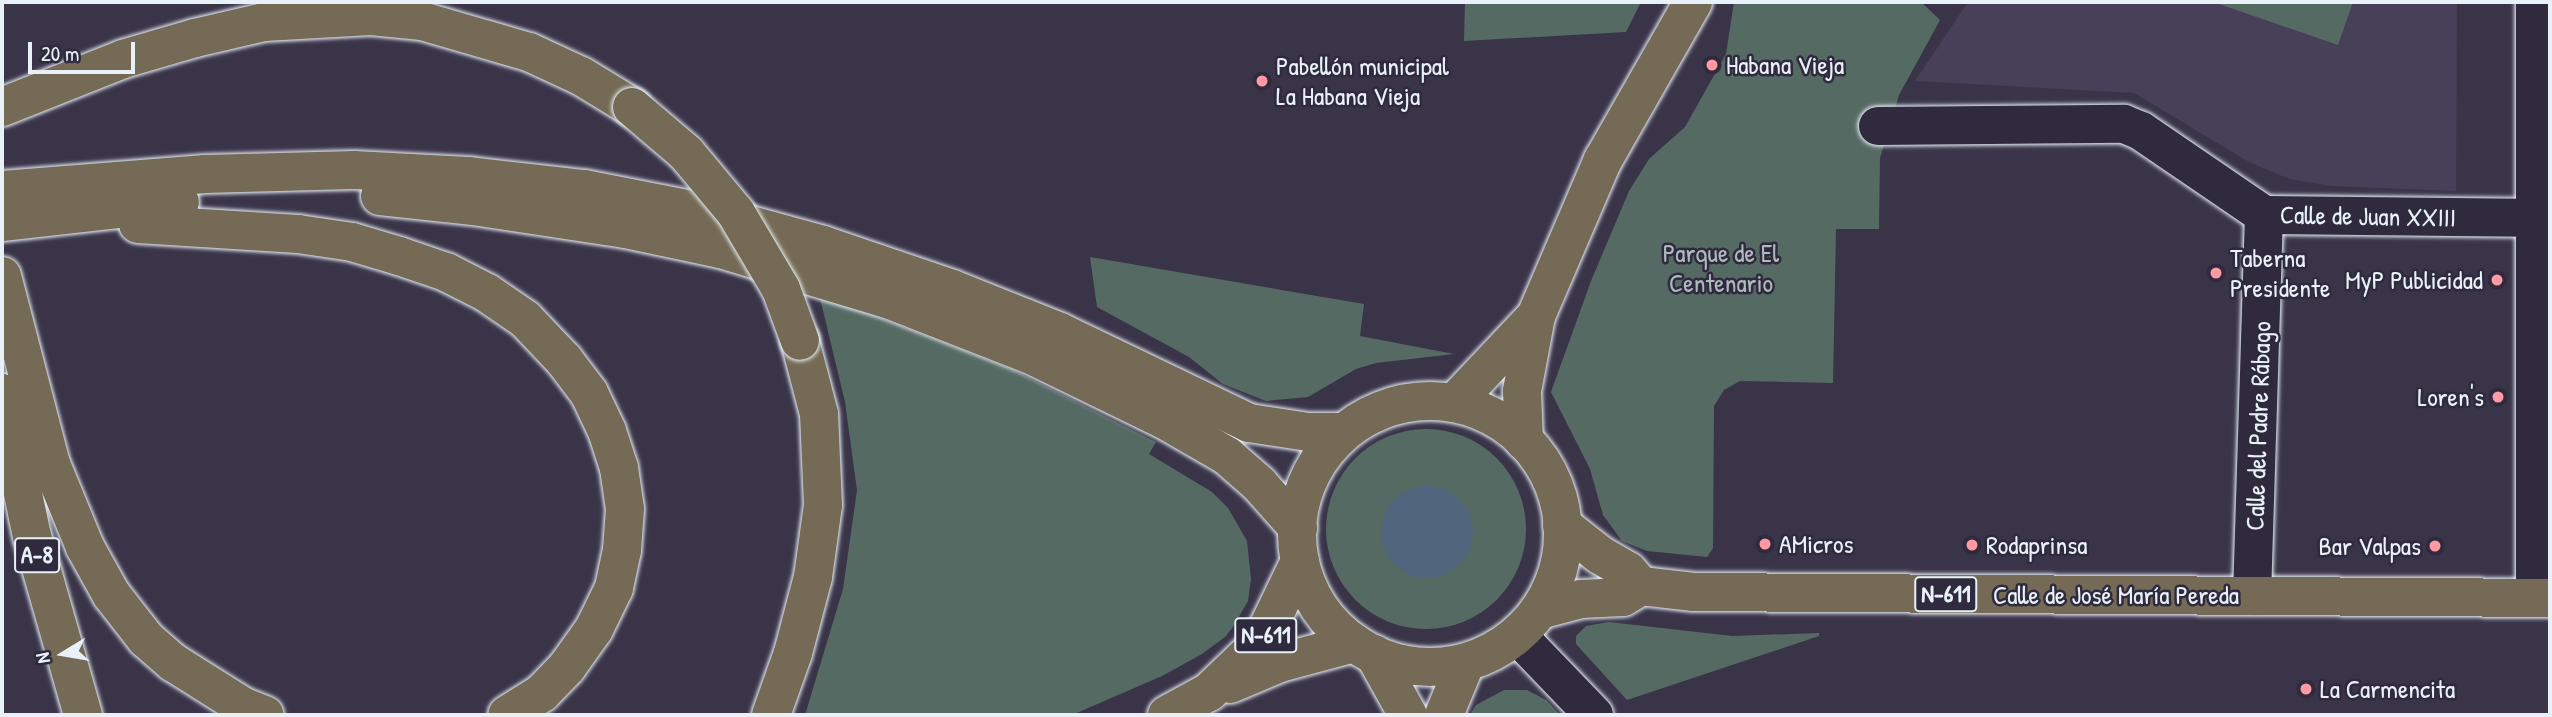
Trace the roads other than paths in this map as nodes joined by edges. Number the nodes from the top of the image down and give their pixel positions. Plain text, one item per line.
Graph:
1 (1693, 2) edge
2 (2535, 2) edge
3 (2, 107) edge
4 (1878, 126) dead end
5 (6, 211) edge
6 (2264, 215) junction
7 (2542, 218) edge
8 (3, 280) edge
9 (1536, 316) junction
10 (2, 393) edge
11 (1454, 403) junction
12 (1344, 432) junction
13 (1524, 441) junction
14 (1563, 525) junction
15 (1299, 544) junction
16 (1641, 586) junction
17 (2252, 596) junction
18 (2542, 598) edge
19 (1528, 622) junction
20 (1364, 649) junction
21 (1466, 662) junction
22 (1209, 692) junction
23 (83, 715) edge
24 (265, 715) edge
25 (507, 715) edge
26 (771, 715) edge
27 (1167, 715) edge
28 (1408, 715) edge
29 (1444, 715) edge
30 (1594, 715) edge

1 - 9 main road
2 - 7 street
3 - 26 main road, bridge
4 - 6 street, Calle de Juan XXIII
5 - 12 main road
5 - 15 main road
5 - 25 main road
6 - 7 street, Calle de Juan XXIII
6 - 17 street, Calle del Padre Rábago
7 - 18 street
8 - 24 main road
9 - 11 main road
9 - 13 main road
10 - 23 main road, A-8
11 - 12 main road, N-611
11 - 13 main road, N-611
12 - 15 main road, N-611
13 - 14 main road, N-611
14 - 16 main road
14 - 19 main road, N-611
15 - 20 main road, N-611
15 - 22 main road, N-611
16 - 17 main road, Calle de José María Pereda / N-611
16 - 19 main road, Calle de José María Pereda / N-611
17 - 18 main road, Calle de José María Pereda / N-611
19 - 21 main road, N-611
19 - 30 street
20 - 21 main road, N-611
20 - 22 main road, N-611
20 - 28 main road
21 - 29 main road
22 - 27 main road, N-611

